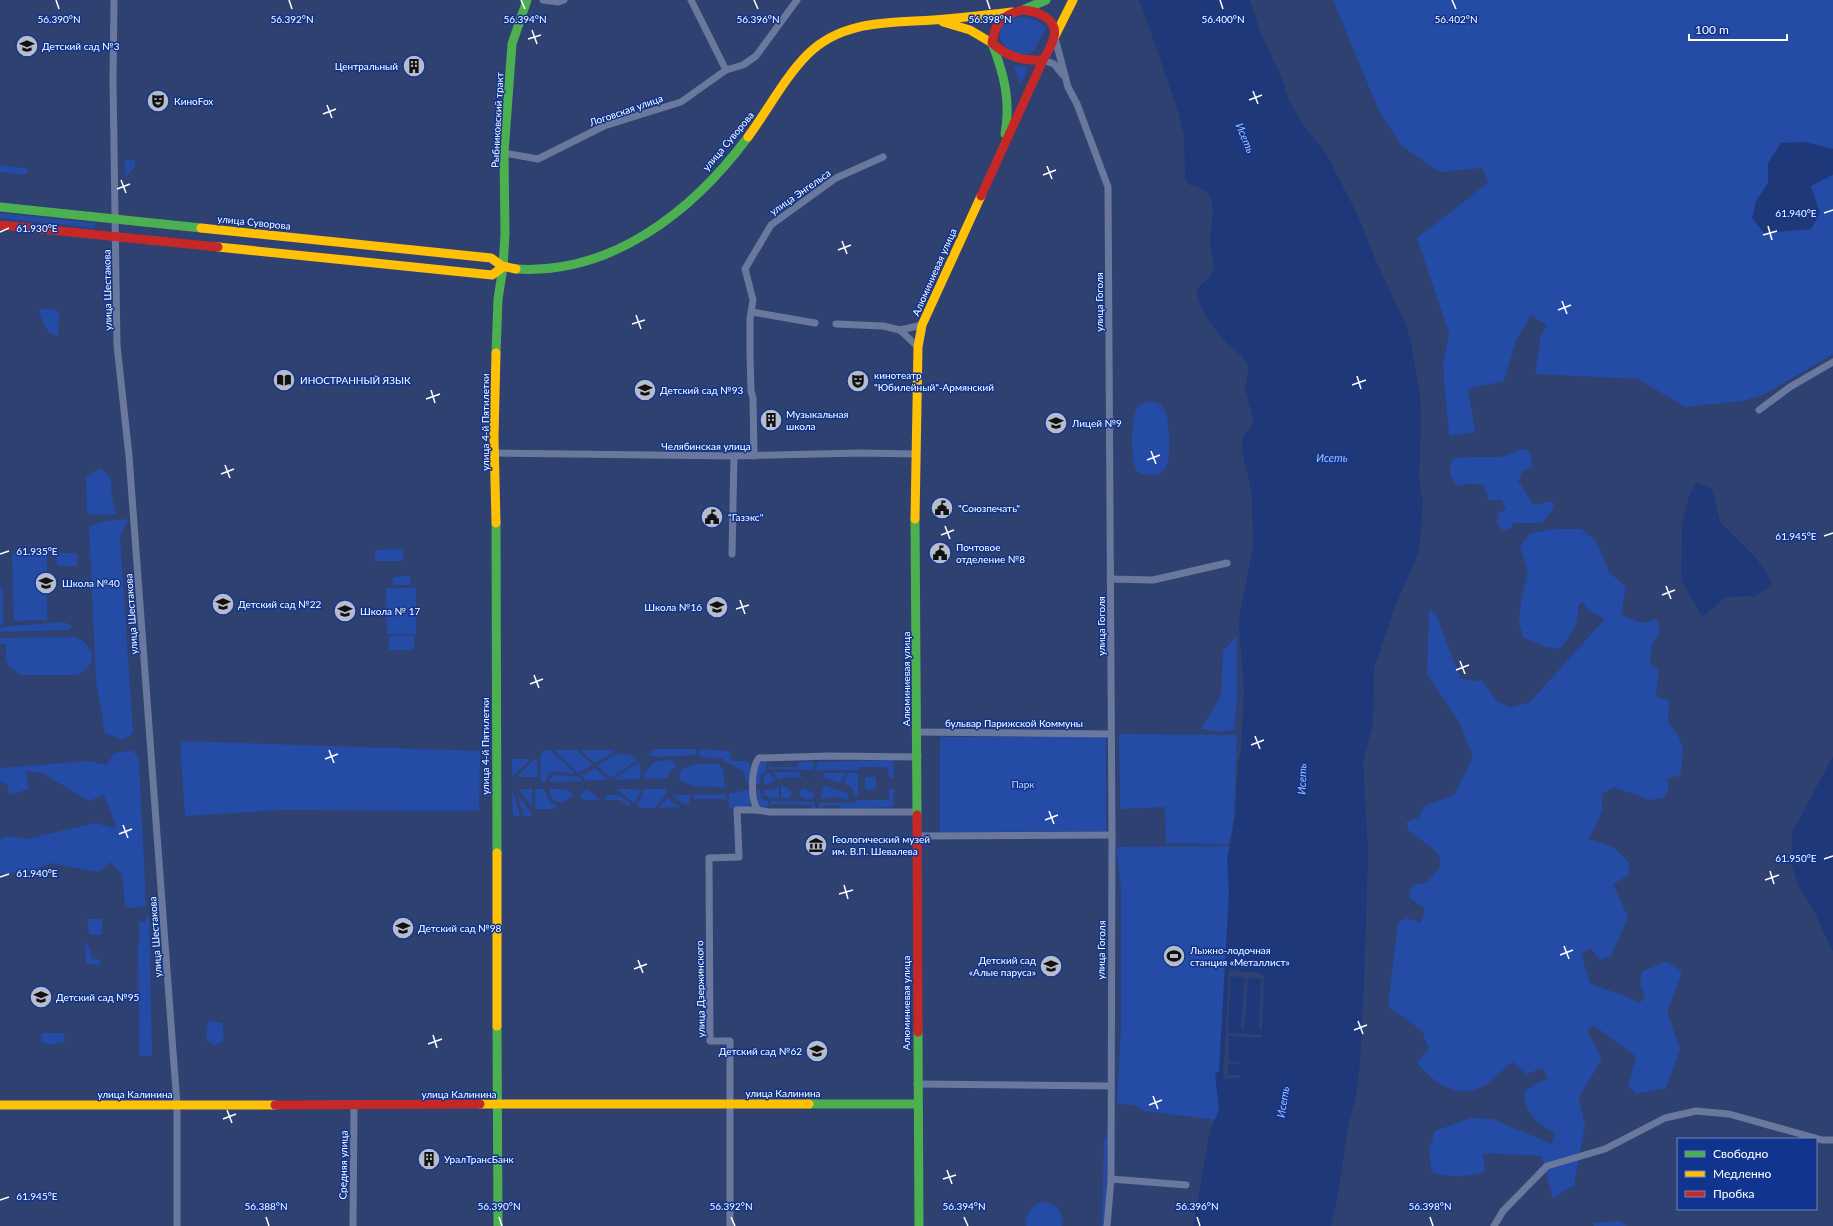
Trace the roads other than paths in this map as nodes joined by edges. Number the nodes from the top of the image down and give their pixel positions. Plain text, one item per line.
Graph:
1 (114, 0) edge
2 (526, 0) edge
3 (543, 0) edge
4 (564, 0) edge
5 (691, 0) edge
6 (797, 0) edge
7 (1046, 0) edge
8 (1073, 0) edge
9 (1022, 10) junction
10 (1012, 12) junction
11 (934, 20) junction
12 (1055, 36) junction
13 (992, 43) junction
14 (1043, 60) junction
15 (726, 70) junction
16 (1068, 87) junction
17 (1001, 149) junction
18 (504, 152) junction
19 (883, 158) dead end
20 (0, 207) edge
21 (116, 219) junction
22 (0, 225) edge
23 (116, 237) junction
24 (503, 267) junction
25 (752, 312) junction
26 (815, 323) dead end
27 (836, 324) dead end
28 (922, 325) junction
29 (900, 330) junction
30 (918, 347) junction
31 (1833, 362) edge
32 (1759, 410) dead end
33 (496, 453) junction
34 (916, 454) junction
35 (734, 456) junction
36 (754, 456) junction
37 (732, 554) dead end
38 (1227, 563) dead end
39 (1110, 579) junction
40 (918, 732) junction
41 (1111, 734) junction
42 (918, 757) junction
43 (758, 810) junction
44 (917, 812) junction
45 (1112, 835) junction
46 (917, 836) junction
47 (917, 1084) junction
48 (1110, 1086) junction
49 (730, 1104) junction
50 (917, 1104) junction
51 (0, 1105) edge
52 (176, 1105) junction
53 (354, 1105) junction
54 (498, 1105) junction
55 (1815, 1138) edge
56 (1817, 1139) edge
57 (1833, 1140) edge
58 (1111, 1179) junction
59 (1186, 1185) dead end
60 (177, 1226) edge
61 (353, 1226) edge
62 (498, 1226) edge
63 (730, 1226) edge
64 (919, 1226) edge
65 (1107, 1226) edge
66 (1494, 1226) edge

1 - 21 street, улица Шестакова
2 - 18 main road, Рыбниковский тракт
3 - 4 street
5 - 15 street
6 - 15 street, Логовская улица
7 - 9 main road
8 - 12 main road
9 - 10 main road
9 - 12 main road
10 - 11 main road, улица Суворова
10 - 13 main road
11 - 13 main road
11 - 24 main road, улица Суворова
12 - 14 main road
12 - 16 street, улица Гоголя
13 - 14 main road
13 - 17 main road
14 - 16 street
14 - 17 main road
15 - 18 street, Логовская улица
16 - 39 street, улица Гоголя
17 - 28 main road, Алюминиевая улица
18 - 24 main road, Рыбниковский тракт
19 - 25 street, улица Энгельса
20 - 21 main road, улица Суворова
21 - 23 street, улица Шестакова
21 - 24 main road, улица Суворова
22 - 23 main road, улица Суворова
23 - 24 main road, улица Суворова
23 - 52 street, улица Шестакова
24 - 33 main road, улица 4-й Пятилетки
25 - 26 street
25 - 36 street, улица Энгельса
27 - 29 street
28 - 29 street
28 - 30 main road, Алюминиевая улица
29 - 30 street
30 - 34 main road, Алюминиевая улица
31 - 32 street
33 - 35 street, Челябинская улица
33 - 54 main road, улица 4-й Пятилетки
34 - 36 street, Челябинская улица
34 - 40 main road, Алюминиевая улица
35 - 36 street, Челябинская улица
35 - 37 street
38 - 39 street
39 - 41 street, улица Гоголя
40 - 41 street, бульвар Парижской Коммуны
40 - 42 main road, Алюминиевая улица
41 - 45 street, улица Гоголя
42 - 43 street
42 - 44 main road, Алюминиевая улица
43 - 44 street
43 - 49 street, улица Дзержинского
44 - 46 main road, Алюминиевая улица
45 - 46 street
45 - 48 street, улица Гоголя
46 - 47 main road, Алюминиевая улица
47 - 48 street
47 - 50 main road, Алюминиевая улица
48 - 58 street, улица Гоголя
49 - 50 main road, улица Калинина
49 - 54 main road, улица Калинина
49 - 63 street, улица Дзержинского
50 - 64 main road, Алюминиевая улица
51 - 52 main road, улица Калинина
52 - 53 main road, улица Калинина
52 - 60 street, улица Шестакова
53 - 54 main road, улица Калинина
53 - 61 street, Средняя улица
54 - 62 main road, улица 4-й Пятилетки
55 - 66 street
56 - 57 street
58 - 59 street
58 - 65 street, улица Гоголя

